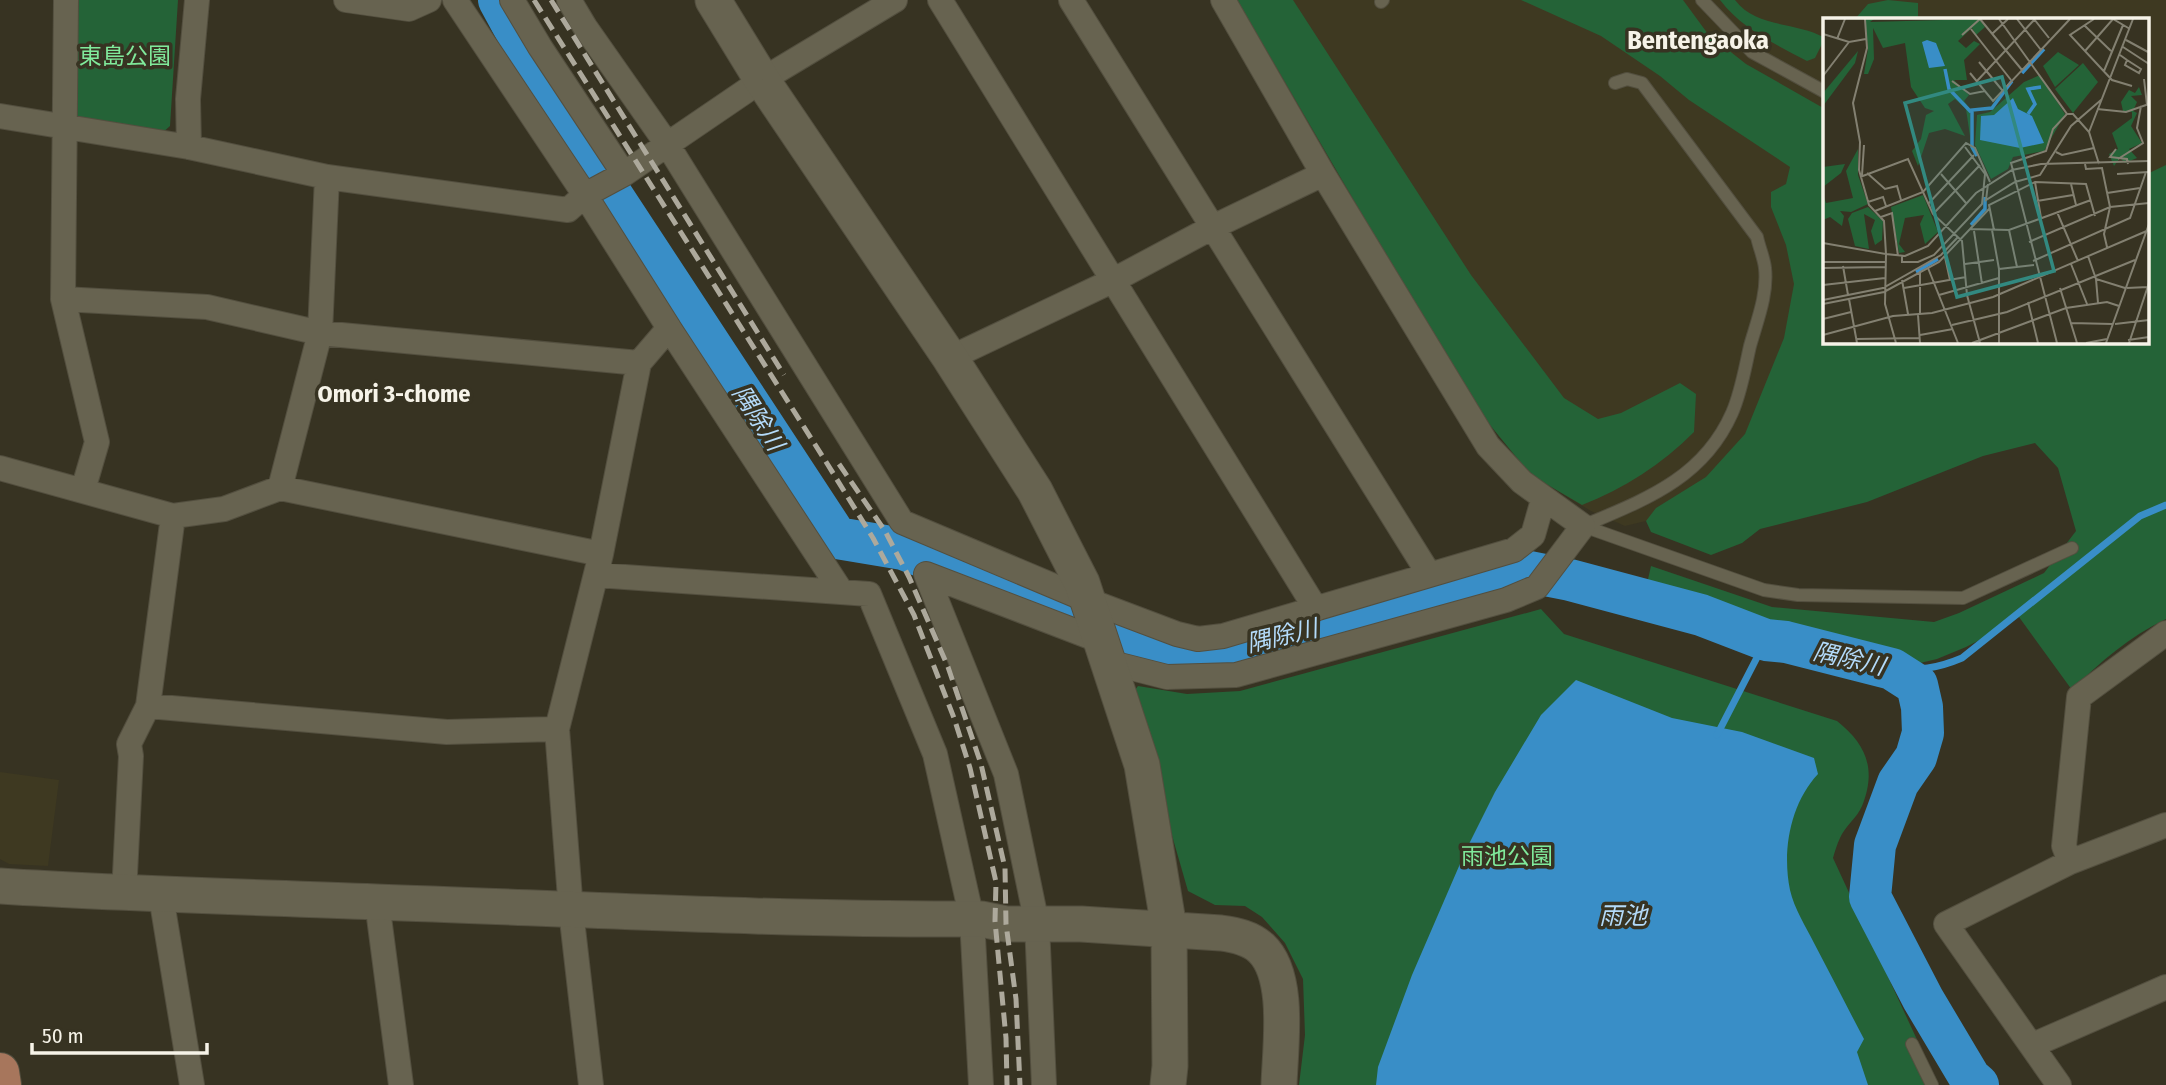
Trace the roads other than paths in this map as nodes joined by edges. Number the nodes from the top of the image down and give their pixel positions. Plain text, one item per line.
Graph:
1 (66, 0) edge
2 (197, 0) edge
3 (346, 0) edge
4 (429, 0) edge
5 (455, 0) edge
6 (512, 0) edge
7 (569, 0) edge
8 (713, 0) edge
9 (895, 0) edge
10 (940, 0) edge
11 (1071, 0) edge
12 (1223, 0) edge
13 (1702, 0) edge
14 (762, 80) junction
15 (1615, 83) dead end
16 (1823, 91) edge
17 (0, 116) edge
18 (66, 127) junction
19 (667, 144) junction
20 (189, 147) junction
21 (1323, 174) junction
22 (327, 177) junction
23 (606, 183) junction
24 (1213, 227) junction
25 (1112, 281) junction
26 (63, 299) junction
27 (669, 328) junction
28 (320, 333) junction
29 (950, 358) junction
30 (639, 363) junction
31 (0, 468) edge
32 (280, 488) junction
33 (83, 490) junction
34 (1544, 500) junction
35 (173, 516) junction
36 (1583, 526) junction
37 (2072, 548) dead end
38 (598, 564) junction
39 (1429, 574) junction
40 (841, 591) junction
41 (1316, 610) junction
42 (1097, 629) junction
43 (2166, 633) edge
44 (148, 706) junction
45 (557, 729) junction
46 (2166, 825) edge
47 (2070, 862) junction
48 (0, 886) edge
49 (124, 894) junction
50 (161, 896) junction
51 (377, 902) junction
52 (571, 911) junction
53 (972, 919) junction
54 (1037, 924) junction
55 (1169, 928) junction
56 (2166, 987) edge
57 (1912, 1044) dead end
58 (2032, 1045) junction
59 (0, 1072) edge
60 (2, 1085) edge
61 (192, 1085) edge
62 (401, 1085) edge
63 (590, 1085) edge
64 (981, 1085) edge
65 (1045, 1085) edge
66 (1168, 1085) edge
67 (1279, 1085) edge
68 (1932, 1085) edge
69 (2059, 1085) edge

1 - 18 street
2 - 20 street
3 - 4 street
5 - 23 street
6 - 23 street
7 - 19 street
8 - 14 street
9 - 14 street
10 - 25 street
11 - 24 street
12 - 21 street
13 - 16 lane
14 - 19 street
14 - 29 street
15 - 36 lane
17 - 18 street
18 - 20 street
18 - 26 street
19 - 23 street
19 - 42 street
20 - 22 street
21 - 24 street
21 - 34 street
22 - 23 street
22 - 28 street
23 - 27 street
24 - 25 street
24 - 39 street
25 - 29 street
25 - 41 street
26 - 28 street
26 - 33 street
27 - 30 street
27 - 40 street
28 - 30 street
28 - 32 street
29 - 42 street
30 - 38 street
31 - 33 street
32 - 35 street
32 - 38 street
33 - 35 street
34 - 36 street
34 - 39 street
35 - 44 street
36 - 37 lane
36 - 42 street
38 - 40 street
38 - 45 street
39 - 41 street
40 - 53 street
41 - 42 street
42 - 54 street
42 - 55 street
43 - 47 street
44 - 45 street
44 - 49 street
45 - 52 street
46 - 47 street
47 - 58 street
48 - 49 street
49 - 50 street
50 - 51 street
50 - 61 street
51 - 52 street
51 - 62 street
52 - 53 street
52 - 63 street
53 - 54 street
53 - 64 street
54 - 55 street
54 - 65 street
55 - 66 street
55 - 67 street
56 - 58 street
57 - 68 lane
58 - 69 street
59 - 60 main road

